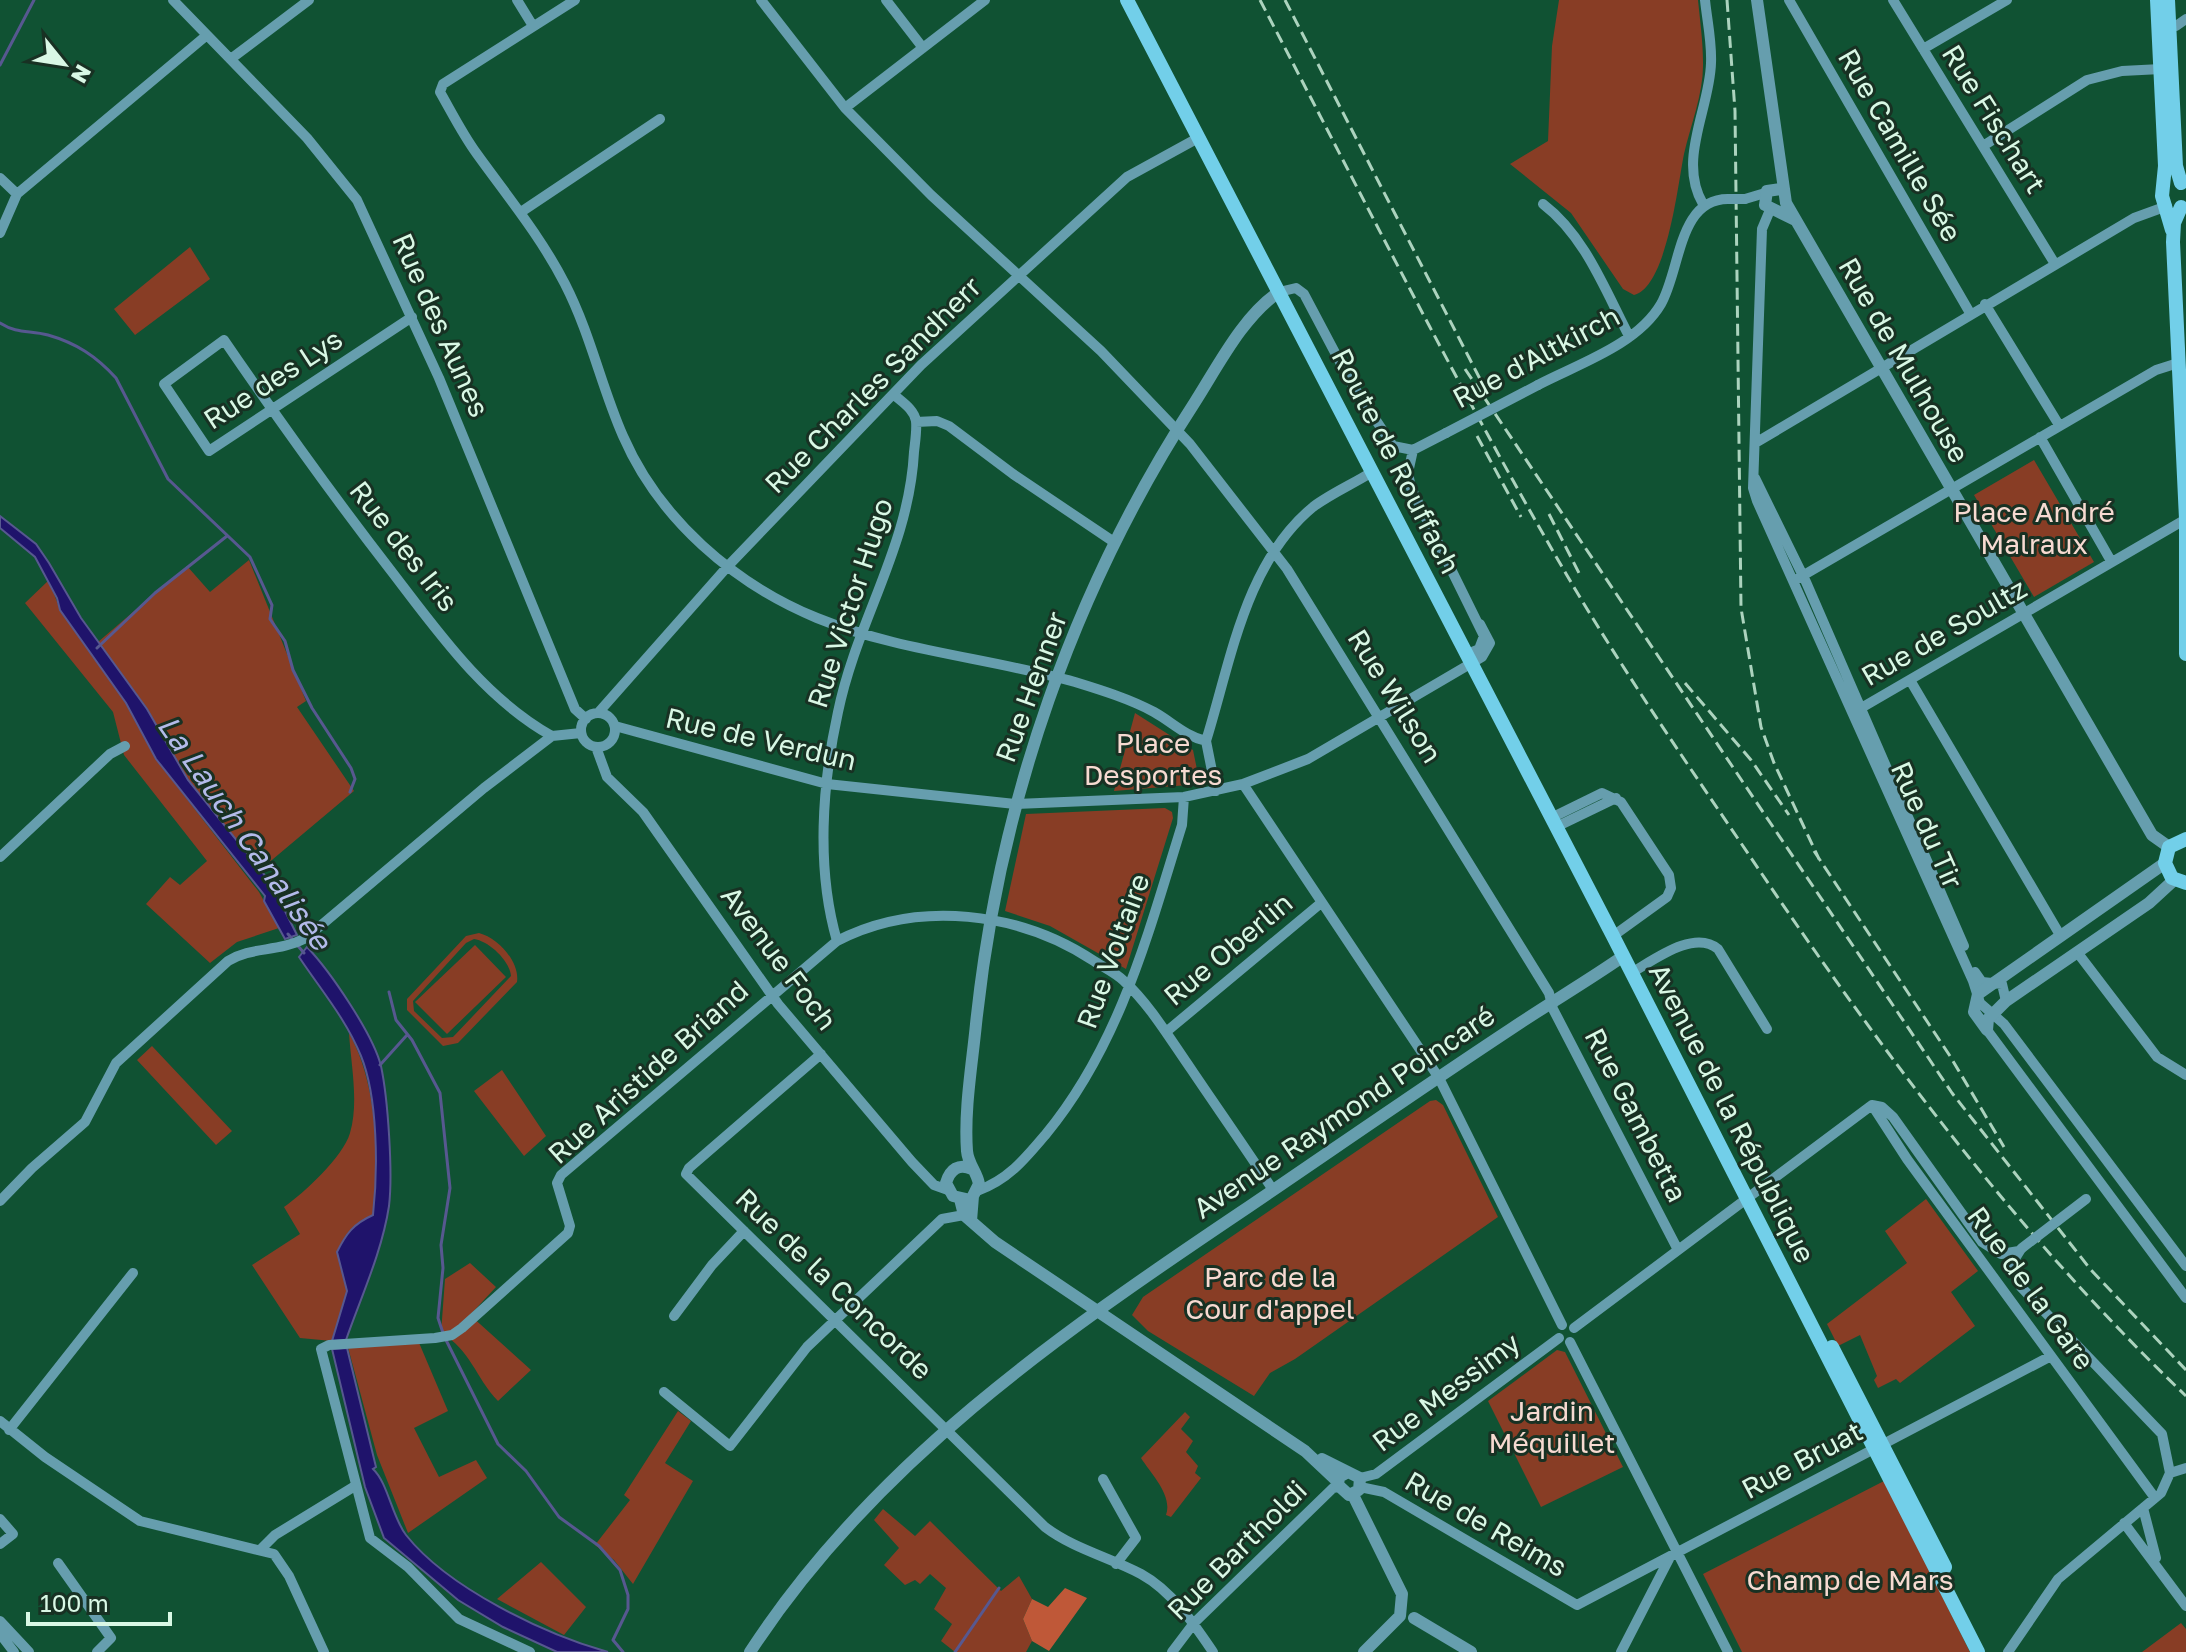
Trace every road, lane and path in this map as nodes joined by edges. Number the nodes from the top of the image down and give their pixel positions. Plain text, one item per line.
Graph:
1 (173, 0) edge
2 (309, 0) edge
3 (517, 0) edge
4 (575, 0) edge
5 (761, 0) edge
6 (886, 0) edge
7 (985, 0) edge
8 (1127, 0) edge
9 (1705, 0) edge
10 (1757, 0) edge
11 (1789, 0) edge
12 (1893, 0) edge
13 (2007, 0) edge
14 (2157, 0) edge
15 (2168, 0) edge
16 (2186, 19) edge
17 (533, 26) junction
18 (2169, 26) junction
19 (207, 35) junction
20 (923, 48) junction
21 (1923, 49) junction
22 (232, 58) junction
23 (2161, 69) junction
24 (845, 108) junction
25 (660, 119) dead end
26 (1198, 138) junction
27 (1983, 146) junction
28 (0, 178) edge
29 (2184, 185) edge
30 (17, 194) junction
31 (1774, 200) junction
32 (2174, 202) edge
33 (1543, 204) dead end
34 (1703, 204) junction
35 (521, 212) junction
36 (0, 233) edge
37 (2055, 264) junction
38 (1020, 273) junction
39 (1279, 292) junction
40 (1985, 304) junction
41 (1970, 313) junction
42 (412, 317) junction
43 (1629, 336) junction
44 (224, 340) joint
45 (2178, 363) junction
46 (1880, 370) junction
47 (893, 394) junction
48 (272, 409) junction
49 (916, 422) junction
50 (2059, 425) junction
51 (1176, 430) junction
52 (2040, 437) junction
53 (1757, 442) junction
54 (1413, 450) junction
55 (1372, 472) junction
56 (1755, 478) junction
57 (1953, 491) junction
58 (2186, 519) edge
59 (1114, 542) junction
60 (1274, 552) junction
61 (2111, 561) junction
62 (728, 566) junction
63 (1803, 575) junction
64 (1792, 582) junction
65 (2024, 613) junction
66 (861, 632) junction
67 (2186, 654) edge
68 (1469, 659) junction
69 (1057, 678) junction
70 (1910, 680) junction
71 (611, 700) junction
72 (1857, 711) junction
73 (598, 713) junction
74 (1380, 718) junction
75 (586, 719) junction
76 (613, 726) junction
77 (581, 733) junction
78 (552, 736) junction
79 (1206, 741) junction
80 (125, 746) dead end
81 (600, 746) junction
82 (827, 784) junction
83 (1243, 784) junction
84 (1216, 791) junction
85 (1184, 797) junction
86 (1015, 804) junction
87 (1554, 822) junction
88 (2186, 839) edge
89 (2169, 847) junction
90 (0, 857) edge
91 (2165, 863) junction
92 (2183, 883) edge
93 (1321, 903) junction
94 (1941, 906) junction
95 (989, 919) junction
96 (2060, 935) junction
97 (1613, 936) junction
98 (837, 941) junction
99 (2077, 952) junction
100 (1622, 957) junction
101 (1634, 971) junction
102 (1993, 981) junction
103 (1131, 990) junction
104 (772, 994) junction
105 (1978, 994) junction
106 (2006, 1001) junction
107 (1552, 1002) junction
108 (1993, 1012) junction
109 (1767, 1029) dead end
110 (1987, 1030) junction
111 (1166, 1032) junction
112 (821, 1054) junction
113 (2186, 1075) edge
114 (1439, 1078) junction
115 (1870, 1106) junction
116 (2088, 1169) junction
117 (970, 1170) junction
118 (926, 1175) junction
119 (948, 1175) junction
120 (997, 1181) junction
121 (948, 1190) junction
122 (1273, 1190) junction
123 (970, 1196) junction
124 (1750, 1196) junction
125 (2086, 1199) junction
126 (0, 1201) edge
127 (2113, 1203) junction
128 (968, 1218) junction
129 (744, 1231) junction
130 (1678, 1250) junction
131 (2019, 1251) junction
132 (2186, 1266) edge
133 (133, 1273) dead end
134 (2186, 1298) edge
135 (1095, 1311) junction
136 (674, 1316) dead end
137 (835, 1318) junction
138 (1562, 1325) junction
139 (1574, 1328) junction
140 (1559, 1338) junction
141 (1570, 1342) junction
142 (2051, 1356) junction
143 (664, 1392) dead end
144 (0, 1421) edge
145 (947, 1429) junction
146 (9, 1430) junction
147 (1878, 1448) junction
148 (1305, 1451) junction
149 (2186, 1468) edge
150 (2170, 1473) junction
151 (1103, 1479) dead end
152 (1355, 1483) junction
153 (1338, 1484) junction
154 (355, 1486) junction
155 (2155, 1498) junction
156 (2143, 1508) junction
157 (0, 1519) edge
158 (2124, 1523) junction
159 (0, 1544) edge
160 (261, 1549) junction
161 (1674, 1555) junction
162 (58, 1563) dead end
163 (1116, 1564) junction
164 (2157, 1564) junction
165 (2186, 1606) edge
166 (1401, 1612) junction
167 (1194, 1623) junction
168 (3, 1624) edge
169 (2014, 1649) edge
170 (14, 1652) edge
171 (29, 1652) edge
172 (97, 1652) edge
173 (324, 1652) edge
174 (530, 1652) edge
175 (750, 1652) edge
176 (1172, 1652) edge
177 (1213, 1652) edge
178 (1364, 1652) edge
179 (1471, 1652) edge
180 (1621, 1652) edge
181 (1728, 1652) edge
182 (1978, 1652) edge
183 (1988, 1652) edge

1 - 19 street, Rue des Aunes
2 - 22 street
3 - 17 street
4 - 17 street
5 - 24 street, Rue Wilson
6 - 20 street
7 - 20 street
8 - 26 main road, Route de Rouffach
9 - 34 street
10 - 31 street
11 - 41 street, Rue Camille Sée
12 - 21 street, Rue Fischart
13 - 21 street
14 - 23 main road
15 - 18 main road
16 - 18 street
17 - 35 street
18 - 29 main road
19 - 22 street, Rue des Aunes
19 - 30 street
20 - 24 street
21 - 27 street, Rue Fischart
22 - 42 street, Rue des Aunes
23 - 27 street
23 - 32 main road
24 - 38 street, Rue Wilson
25 - 35 street
26 - 38 street, Rue Charles Sandherr
26 - 39 main road, Route de Rouffach
27 - 37 street, Rue Fischart
28 - 30 street
29 - 32 main road
30 - 36 street
31 - 34 street, bridge
31 - 46 street, Rue de Mulhouse
31 - 53 street, Rue du Tir
32 - 37 street
32 - 45 main road
33 - 43 street
34 - 43 street, Rue d'Altkirch
35 - 62 street
37 - 40 street
38 - 47 street, Rue Charles Sandherr
38 - 51 street, Rue Wilson
39 - 51 street, Rue Henner
39 - 54 street, Route de Rouffach
39 - 55 main road, Route de Rouffach
40 - 41 street
40 - 50 street
41 - 46 street
42 - 48 street, Rue des Lys
42 - 75 street, Rue des Aunes
43 - 54 street, Rue d'Altkirch, bridge
44 - 48 street, Rue des Iris
44 - 48 street, Rue des Lys
45 - 50 street
45 - 58 main road
46 - 53 street
46 - 57 street, Rue de Mulhouse
47 - 49 street
47 - 62 street, Rue Charles Sandherr
48 - 78 street, Rue des Iris
49 - 59 street
49 - 66 street, Rue Victor Hugo
50 - 52 street
51 - 59 street, Rue Henner
51 - 60 street, Rue Wilson
52 - 57 street
52 - 61 street
53 - 56 street, Rue du Tir
54 - 68 street, Route de Rouffach
55 - 60 street
55 - 68 main road, Route de Rouffach
56 - 63 street, Rue du Tir
56 - 64 street, Rue du Tir
57 - 63 street
57 - 65 street, Rue de Mulhouse
58 - 61 street, Rue de Soultz
58 - 67 main road
59 - 69 street, Rue Henner
60 - 74 street, Rue Wilson
60 - 79 street
61 - 65 street, Rue de Soultz
62 - 66 street
62 - 71 street, Rue Charles Sandherr
63 - 64 street
63 - 72 street, Rue du Tir
64 - 72 street, Rue du Tir
65 - 70 street, Rue de Soultz
65 - 89 street, Rue de Mulhouse
66 - 69 street
66 - 82 street, Rue Victor Hugo
68 - 74 street, Rue de Verdun
68 - 87 main road, Route de Rouffach
69 - 79 street
69 - 86 street, Rue Henner
70 - 72 street, Rue de Soultz
70 - 96 street
71 - 73 street, Rue Charles Sandherr
71 - 76 street
72 - 94 street, Rue du Tir
73 - 75 street
73 - 76 street
74 - 83 street, Rue de Verdun
74 - 107 street, Rue Wilson
75 - 77 street
76 - 81 street
76 - 82 street, Rue de Verdun
77 - 78 street
77 - 81 street
78 - 126 street
79 - 84 street
80 - 90 street
81 - 104 street, Avenue Foch
82 - 86 street, Rue de Verdun
82 - 98 street, Rue Victor Hugo
83 - 84 street, Rue de Verdun
83 - 93 street
84 - 85 street, Rue de Verdun
85 - 86 street, Rue de Verdun
85 - 103 street, Rue Voltaire
86 - 95 street, Rue Henner
87 - 97 main road, Route de Rouffach
87 - 97 street
88 - 89 main road
89 - 91 main road
91 - 92 main road
91 - 96 street
92 - 99 street
93 - 111 street, Rue Oberlin
93 - 114 street
94 - 102 street, Rue du Tir
94 - 105 street, Rue du Tir
95 - 98 street, Rue Aristide Briand
95 - 103 street, Rue Aristide Briand
95 - 117 street, Rue Henner
96 - 102 street
97 - 100 main road, Route de Rouffach
98 - 104 street, Rue Aristide Briand
99 - 106 street
99 - 113 street
100 - 101 main road, Avenue de la République
100 - 107 street, Avenue Raymond Poincaré
101 - 109 street
101 - 124 main road, Avenue de la République
102 - 105 street
102 - 106 street
103 - 111 street, Rue Aristide Briand
103 - 120 street, Rue Voltaire
104 - 112 street, Avenue Foch
104 - 154 street, Rue Aristide Briand
105 - 108 street
105 - 110 street, Rue du Tir
106 - 108 street
107 - 114 street, Avenue Raymond Poincaré
107 - 130 street, Rue Gambetta
108 - 110 street
108 - 132 street
110 - 116 street, Rue du Tir
111 - 122 street, Rue Aristide Briand
112 - 118 street, Avenue Foch
112 - 129 street, Rue de la Concorde
114 - 122 street, Avenue Raymond Poincaré
114 - 138 street
115 - 124 street
115 - 131 street, Rue de la Gare
115 - 142 street, Rue de la Gare
116 - 125 street
116 - 127 street, Rue du Tir
117 - 119 street
117 - 120 street
117 - 123 street, Rue Henner
118 - 119 street
118 - 121 street, Avenue Foch
119 - 121 street
120 - 123 street, Rue Voltaire
121 - 123 street
122 - 135 street, Avenue Raymond Poincaré
123 - 128 street
124 - 130 street
124 - 147 main road, Avenue de la République
125 - 127 street
125 - 131 street, bridge
127 - 134 street, Rue du Tir
128 - 135 street
128 - 137 street
129 - 136 street
129 - 137 street, Rue de la Concorde
130 - 139 street
131 - 150 street, Rue de la Gare
133 - 146 street
135 - 145 street, Avenue Raymond Poincaré
135 - 148 street
137 - 143 street
137 - 145 street, Rue de la Concorde
138 - 139 street
138 - 140 street
139 - 141 street
140 - 141 street
140 - 152 street, Rue Messimy
141 - 161 street
142 - 147 street, Rue Bruat
142 - 155 street, Rue de la Gare
144 - 146 street
145 - 163 street, Rue de la Concorde
145 - 175 street, Avenue Raymond Poincaré
146 - 160 street
147 - 161 street, Rue Bruat
147 - 182 main road, Avenue de la République
147 - 183 main road, Avenue de la République
148 - 152 street
148 - 153 street
149 - 150 street
150 - 155 street
151 - 163 street
152 - 153 street
152 - 153 street
152 - 161 street, Rue de Reims
152 - 166 street
153 - 167 street, Rue Bartholdi
154 - 160 street
154 - 174 street
155 - 156 street
156 - 158 street
156 - 164 street
157 - 159 street
158 - 164 street
158 - 169 street
160 - 173 street
161 - 180 street
161 - 181 street
162 - 172 street
163 - 167 street, Rue de la Concorde
164 - 165 street
166 - 178 street
166 - 179 street
167 - 176 street, Rue Bartholdi
167 - 177 street, Rue de la Concorde
168 - 170 street
168 - 171 street

